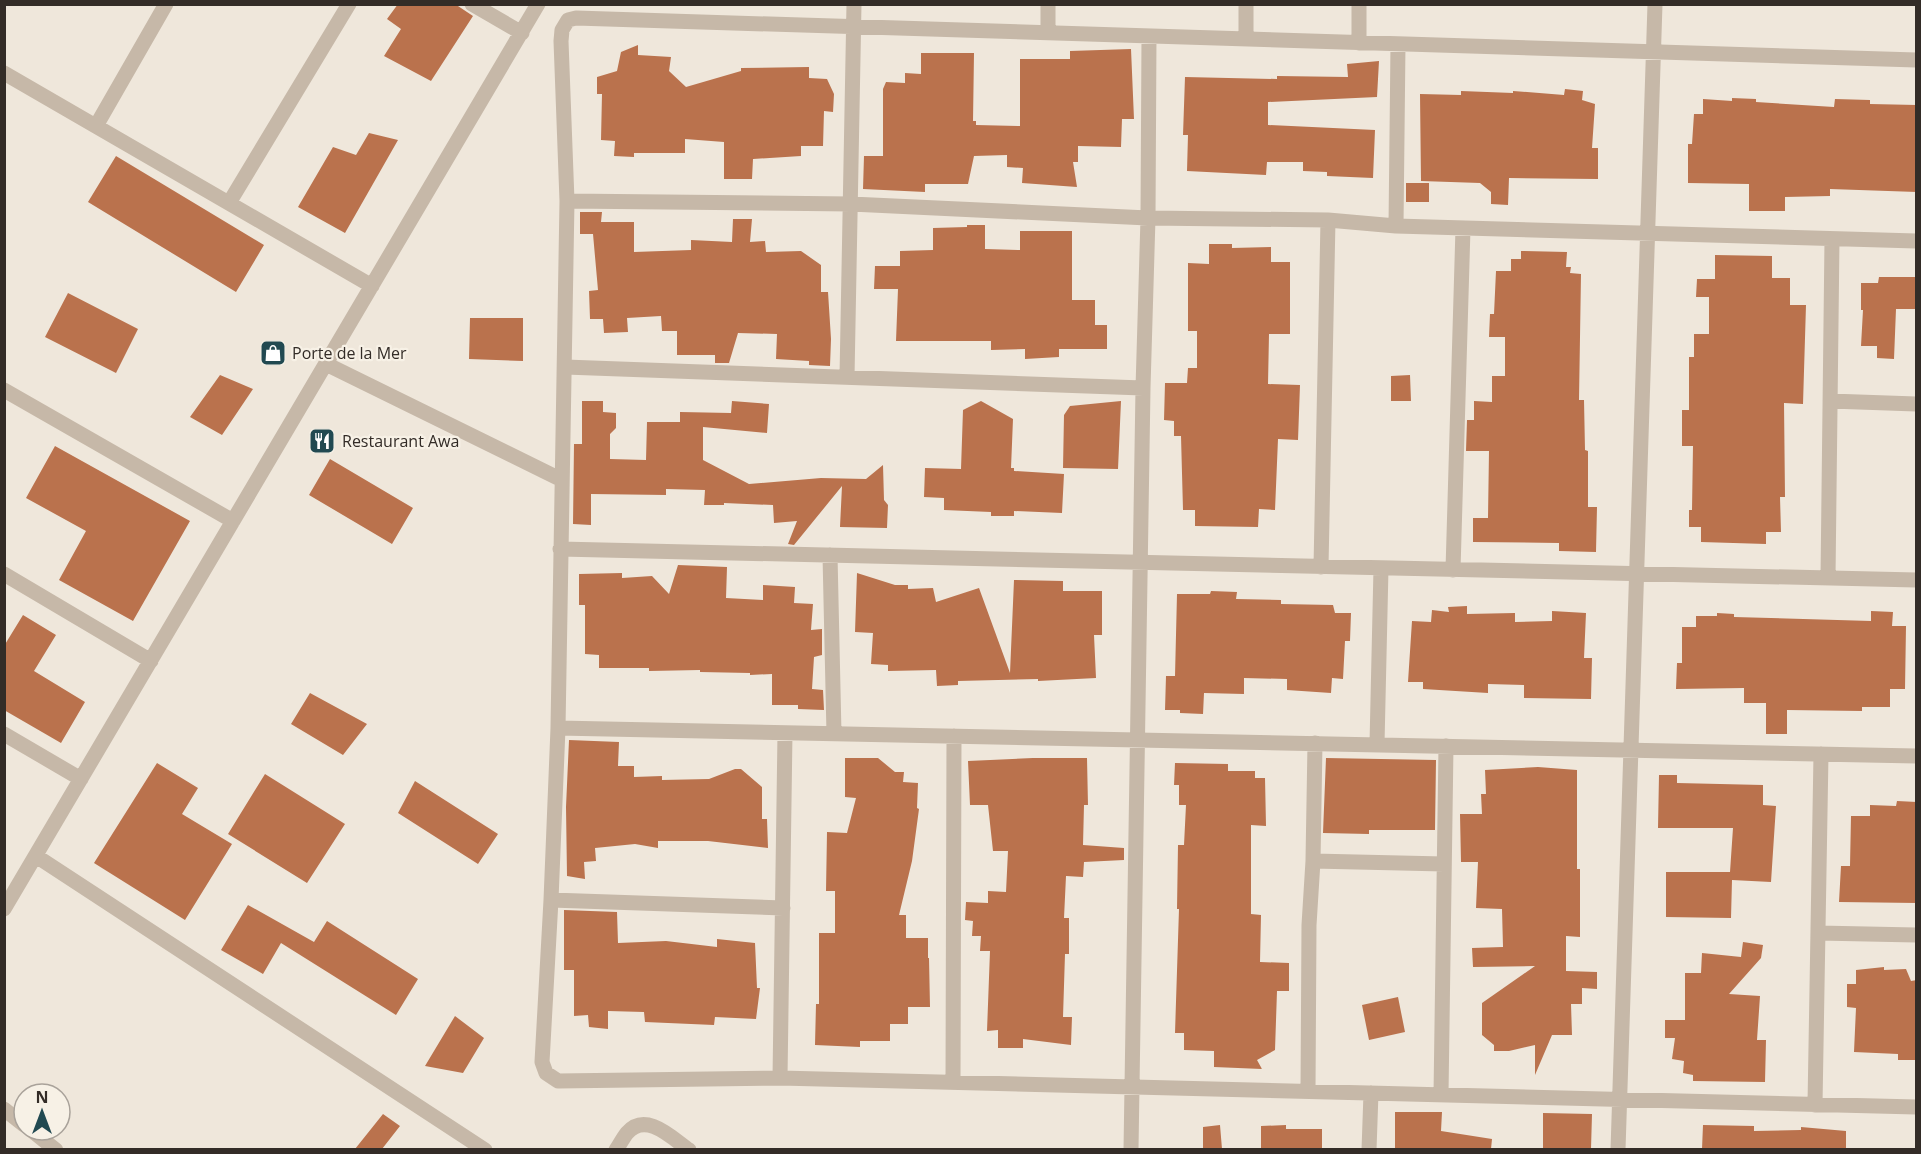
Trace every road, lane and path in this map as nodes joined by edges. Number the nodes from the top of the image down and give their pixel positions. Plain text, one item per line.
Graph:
1 (166, 4) edge
2 (349, 4) edge
3 (472, 4) edge
4 (538, 4) edge
5 (854, 4) edge
6 (1048, 4) edge
7 (1246, 4) edge
8 (1359, 4) edge
9 (1654, 4) edge
10 (854, 27) junction
11 (522, 33) junction
12 (1048, 33) junction
13 (1149, 36) junction
14 (1246, 39) junction
15 (1359, 43) junction
16 (1398, 44) junction
17 (1653, 52) junction
18 (1917, 60) edge
19 (4, 73) edge
20 (96, 126) junction
21 (567, 201) junction
22 (229, 203) junction
23 (851, 204) junction
24 (1148, 218) junction
25 (1328, 220) junction
26 (1396, 226) junction
27 (1463, 228) junction
28 (1647, 233) junction
29 (1832, 239) junction
30 (1917, 242) edge
31 (372, 286) junction
32 (326, 364) junction
33 (565, 367) junction
34 (847, 377) junction
35 (1143, 388) junction
36 (4, 390) edge
37 (1830, 401) junction
38 (1917, 404) edge
39 (562, 480) junction
40 (233, 521) junction
41 (560, 549) junction
42 (830, 555) junction
43 (1140, 562) junction
44 (1321, 567) junction
45 (1381, 568) junction
46 (1453, 570) junction
47 (4, 574) edge
48 (1636, 574) junction
49 (1828, 578) junction
50 (1917, 580) edge
51 (150, 661) junction
52 (558, 728) junction
53 (785, 733) junction
54 (4, 734) edge
55 (834, 734) junction
56 (954, 736) junction
57 (1137, 740) junction
58 (1315, 743) junction
59 (1377, 744) junction
60 (1446, 746) junction
61 (1631, 749) junction
62 (1821, 754) junction
63 (1917, 756) edge
64 (81, 779) junction
65 (36, 856) junction
66 (1313, 861) junction
67 (1444, 864) junction
68 (551, 900) junction
69 (783, 908) junction
70 (4, 909) edge
71 (1818, 933) junction
72 (1917, 935) edge
73 (780, 1078) junction
74 (953, 1082) junction
75 (1132, 1087) junction
76 (1308, 1091) junction
77 (1371, 1093) junction
78 (1441, 1095) junction
79 (1620, 1100) junction
80 (1815, 1105) junction
81 (1917, 1107) edge
82 (485, 1149) edge
83 (616, 1149) edge
84 (689, 1149) edge
85 (1131, 1149) edge
86 (1369, 1149) edge
87 (1618, 1149) edge

1 - 20 street
2 - 22 street
3 - 11 street
4 - 11 street
5 - 10 street
6 - 12 street
7 - 14 street
8 - 15 street
9 - 17 street
10 - 12 street
10 - 21 street
10 - 23 street
11 - 31 street
12 - 13 street
13 - 14 street
13 - 24 street
14 - 15 street
15 - 16 street
16 - 17 street
16 - 26 street
17 - 18 street
17 - 28 street
19 - 20 street
20 - 22 street
21 - 23 street
21 - 33 street
22 - 31 street
23 - 24 street
23 - 34 street
24 - 25 street
24 - 35 street
25 - 26 street
25 - 44 street
26 - 27 street
27 - 28 street
27 - 46 street
28 - 29 street
28 - 48 street
29 - 30 street
29 - 37 street
31 - 32 street
32 - 39 street
32 - 40 street
33 - 34 street
33 - 39 street
34 - 35 street
35 - 43 street
36 - 40 street
37 - 38 street
37 - 49 street
39 - 41 street
40 - 51 street
41 - 42 street
41 - 52 street
42 - 43 street
42 - 55 street
43 - 44 street
43 - 57 street
44 - 45 street
45 - 46 street
45 - 59 street
46 - 48 street
47 - 51 street
48 - 49 street
48 - 61 street
49 - 50 street
51 - 64 street
52 - 53 street
52 - 68 street
53 - 55 street
53 - 69 street
54 - 64 street
55 - 56 street
56 - 57 street
56 - 74 street
57 - 58 street
57 - 75 street
58 - 59 street
58 - 66 street
59 - 60 street
60 - 61 street
60 - 67 street
61 - 62 street
61 - 79 street
62 - 63 street
62 - 71 street
64 - 65 street
65 - 70 street
65 - 82 street
66 - 67 street
66 - 76 street
67 - 78 street
68 - 69 street
68 - 73 street
69 - 73 street
71 - 72 street
71 - 80 street
73 - 74 street
74 - 75 street
75 - 76 street
75 - 85 street
76 - 77 street
77 - 78 street
77 - 86 street
78 - 79 street
79 - 80 street
79 - 87 street
80 - 81 street
83 - 84 street

